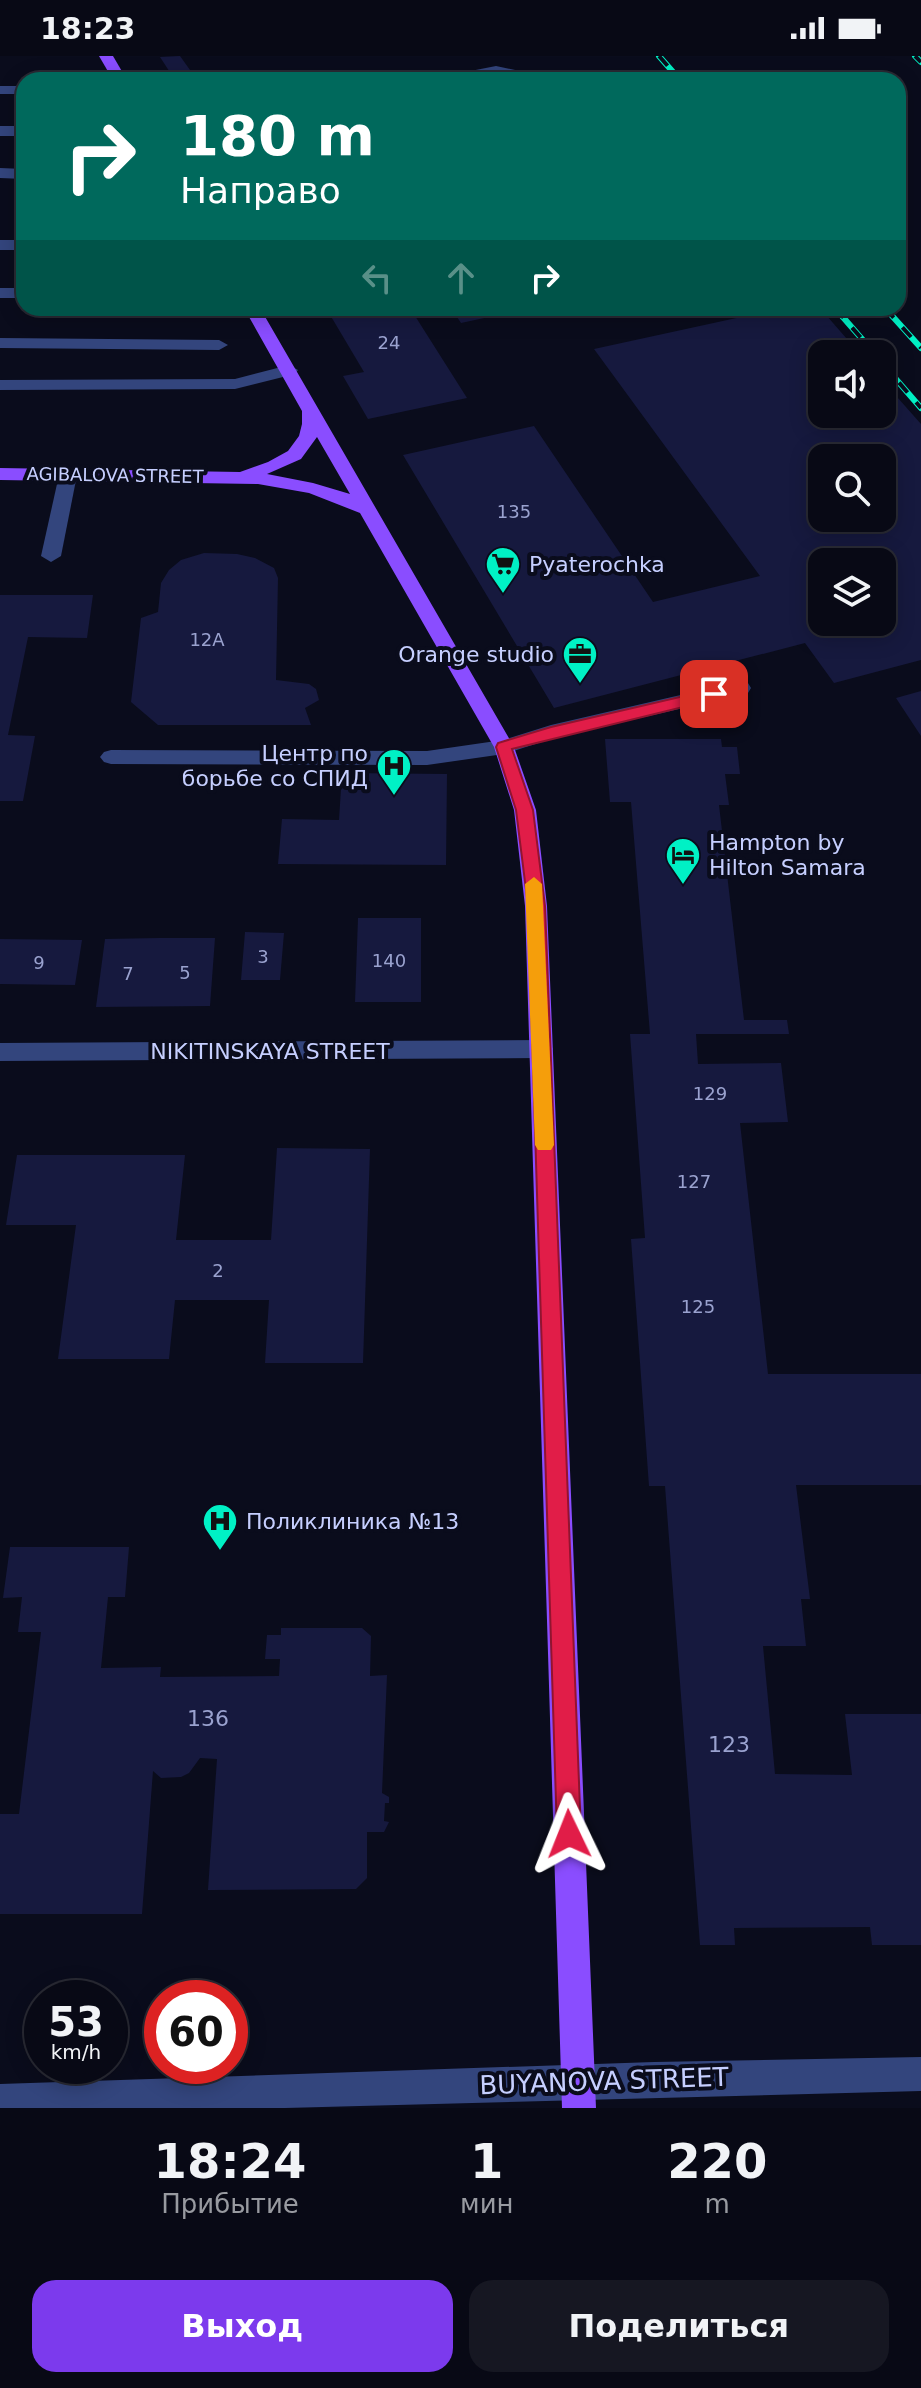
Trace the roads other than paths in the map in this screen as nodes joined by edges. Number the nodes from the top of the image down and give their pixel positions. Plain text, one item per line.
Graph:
1 (486, 72) edge
2 (506, 72) edge
3 (257, 316) edge
4 (0, 343) edge
5 (219, 345) dead end
6 (289, 370) junction
7 (0, 385) edge
8 (311, 410) junction
9 (0, 474) edge
10 (68, 475) junction
11 (230, 477) junction
12 (364, 508) junction
13 (51, 556) dead end
14 (741, 688) dead end
15 (504, 747) junction
16 (111, 757) dead end
17 (541, 1049) junction
18 (0, 1052) edge
19 (921, 2074) edge
20 (578, 2095) edge
21 (0, 2101) edge

1 - 2 street
3 - 6 main road
4 - 5 street
6 - 7 street
6 - 8 main road
8 - 11 main road
8 - 12 main road
9 - 10 main road, AGIBALOVA STREET
10 - 11 main road, AGIBALOVA STREET
10 - 13 street
11 - 12 main road
12 - 15 main road
14 - 15 street
15 - 16 street
15 - 17 main road
17 - 18 street, NIKITINSKAYA STREET
17 - 20 main road
19 - 20 street, BUYANOVA STREET
20 - 21 street, BUYANOVA STREET

